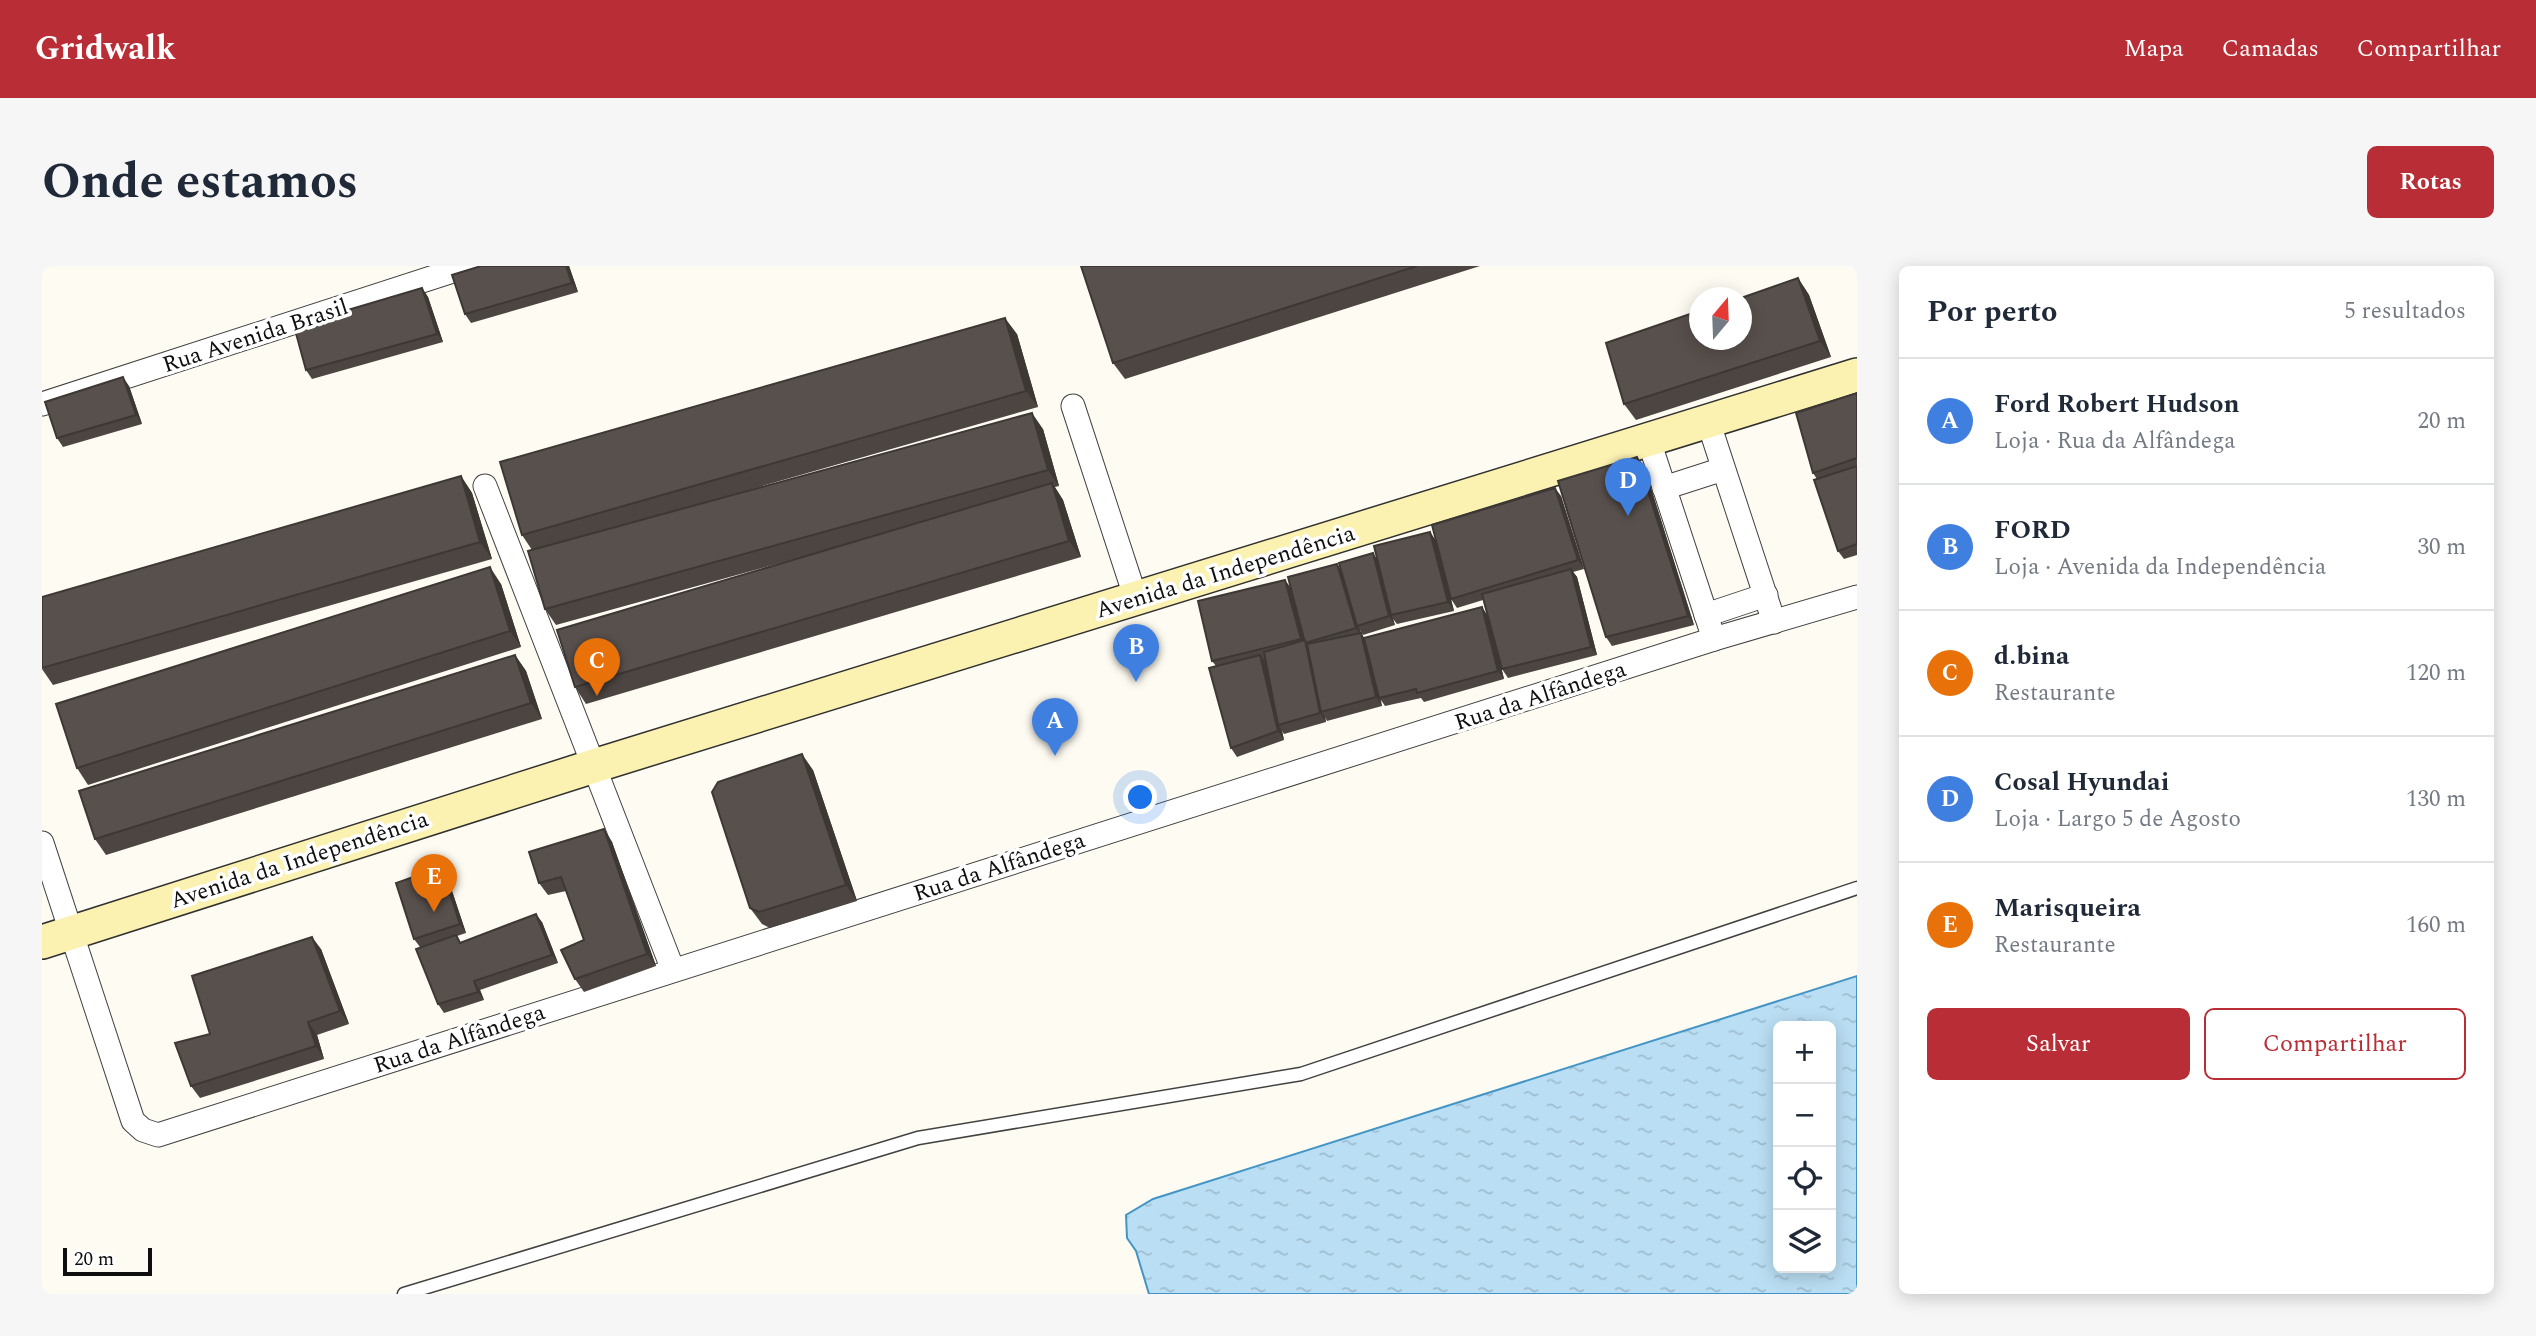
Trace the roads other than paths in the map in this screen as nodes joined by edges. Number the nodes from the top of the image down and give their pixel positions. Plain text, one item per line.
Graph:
1 (468, 266) edge
2 (1857, 375) edge
3 (42, 404) edge
4 (1073, 406) dead end
5 (1708, 421) junction
6 (1648, 438) junction
7 (1723, 468) junction
8 (485, 486) dead end
9 (1664, 488) junction
10 (1766, 595) junction
11 (1857, 597) edge
12 (1136, 599) junction
13 (1706, 615) junction
14 (1774, 622) junction
15 (1714, 639) junction
16 (594, 766) junction
17 (42, 843) edge
18 (1857, 888) edge
19 (56, 937) edge
20 (673, 970) junction
21 (404, 1294) edge

1 - 3 street, Rua Avenida Brasil
2 - 5 street, Avenida da Independência
4 - 12 street
5 - 6 street, Avenida da Independência
5 - 7 street
6 - 9 street
6 - 12 street, Avenida da Independência
7 - 9 street
7 - 10 street
8 - 16 street
9 - 13 street
10 - 13 street
10 - 14 street
11 - 14 street, Rua da Alfândega
12 - 16 street, Avenida da Independência
13 - 15 street
14 - 15 street, Rua da Alfândega
15 - 20 street, Rua da Alfândega
16 - 19 street, Avenida da Independência
16 - 20 street
17 - 19 street
18 - 21 lane
19 - 20 street, Rua da Alfândega

